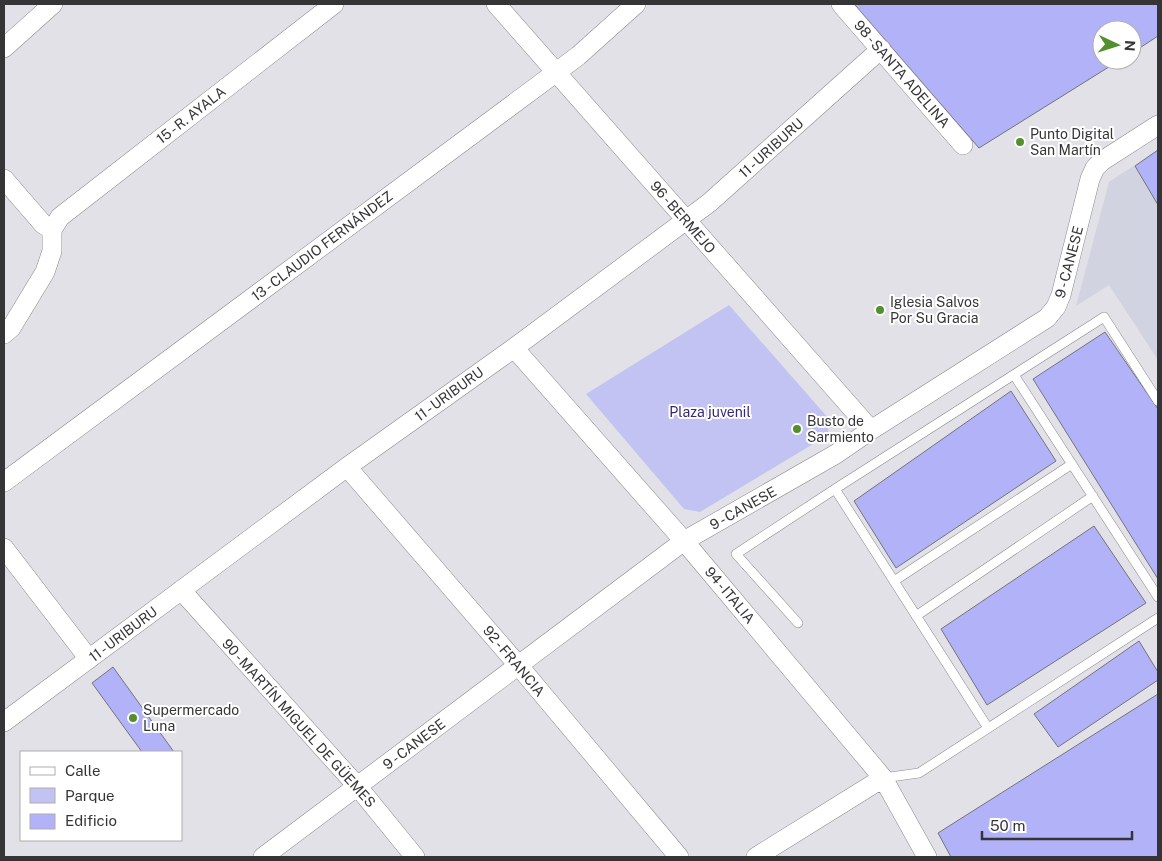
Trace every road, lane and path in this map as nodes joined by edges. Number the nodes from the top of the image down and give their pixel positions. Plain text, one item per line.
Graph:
1 (53, 4) edge
2 (334, 4) edge
3 (496, 4) edge
4 (636, 4) edge
5 (841, 4) edge
6 (4, 48) edge
7 (881, 49) junction
8 (555, 73) junction
9 (1158, 125) edge
10 (963, 145) dead end
11 (4, 179) edge
12 (685, 220) junction
13 (52, 230) junction
14 (4, 334) edge
15 (514, 348) junction
16 (1014, 375) junction
17 (1158, 401) edge
18 (871, 430) junction
19 (1072, 464) junction
20 (347, 467) junction
21 (4, 482) edge
22 (835, 489) junction
23 (1093, 496) junction
24 (684, 541) junction
25 (4, 548) edge
26 (894, 581) junction
27 (181, 590) junction
28 (1158, 597) edge
29 (916, 616) junction
30 (1158, 618) edge
31 (798, 623) dead end
32 (89, 659) junction
33 (518, 665) junction
34 (4, 722) edge
35 (988, 728) junction
36 (883, 778) junction
37 (358, 787) junction
38 (263, 857) edge
39 (415, 857) edge
40 (678, 857) edge
41 (756, 857) edge
42 (927, 857) edge

1 - 6 street
2 - 13 street, 15 - R. AYALA
3 - 8 street, 96 - BERMEJO
4 - 8 street, 13 - CLAUDIO FERNÁNDEZ
5 - 7 street, 98 - SANTA ADELINA
7 - 10 street, 98 - SANTA ADELINA
7 - 12 street, 11 - URIBURU
8 - 12 street, 96 - BERMEJO
8 - 21 street, 13 - CLAUDIO FERNÁNDEZ
9 - 18 street, 9 - CANESE
11 - 13 street
12 - 15 street, 11 - URIBURU
12 - 18 street, 96 - BERMEJO
13 - 14 street
15 - 20 street, 11 - URIBURU
15 - 24 street, 94 - ITALIA
16 - 17 lane
16 - 19 lane
16 - 22 lane
18 - 24 street, 9 - CANESE
19 - 23 lane
19 - 26 lane
20 - 27 street, 11 - URIBURU
20 - 33 street, 92 - FRANCIA
22 - 26 lane
22 - 31 lane
23 - 28 lane
23 - 29 lane
24 - 33 street, 9 - CANESE
24 - 36 street, 94 - ITALIA
25 - 32 street
26 - 29 lane
27 - 32 street, 11 - URIBURU
27 - 37 street, 90 - MARTÍN MIGUEL DE GÜEMES
29 - 35 lane
30 - 35 lane
32 - 34 street, 11 - URIBURU
33 - 37 street, 9 - CANESE
33 - 40 street, 92 - FRANCIA
35 - 36 lane
36 - 41 street
36 - 42 street, 94 - ITALIA
37 - 38 street, 9 - CANESE
37 - 39 street, 90 - MARTÍN MIGUEL DE GÜEMES

